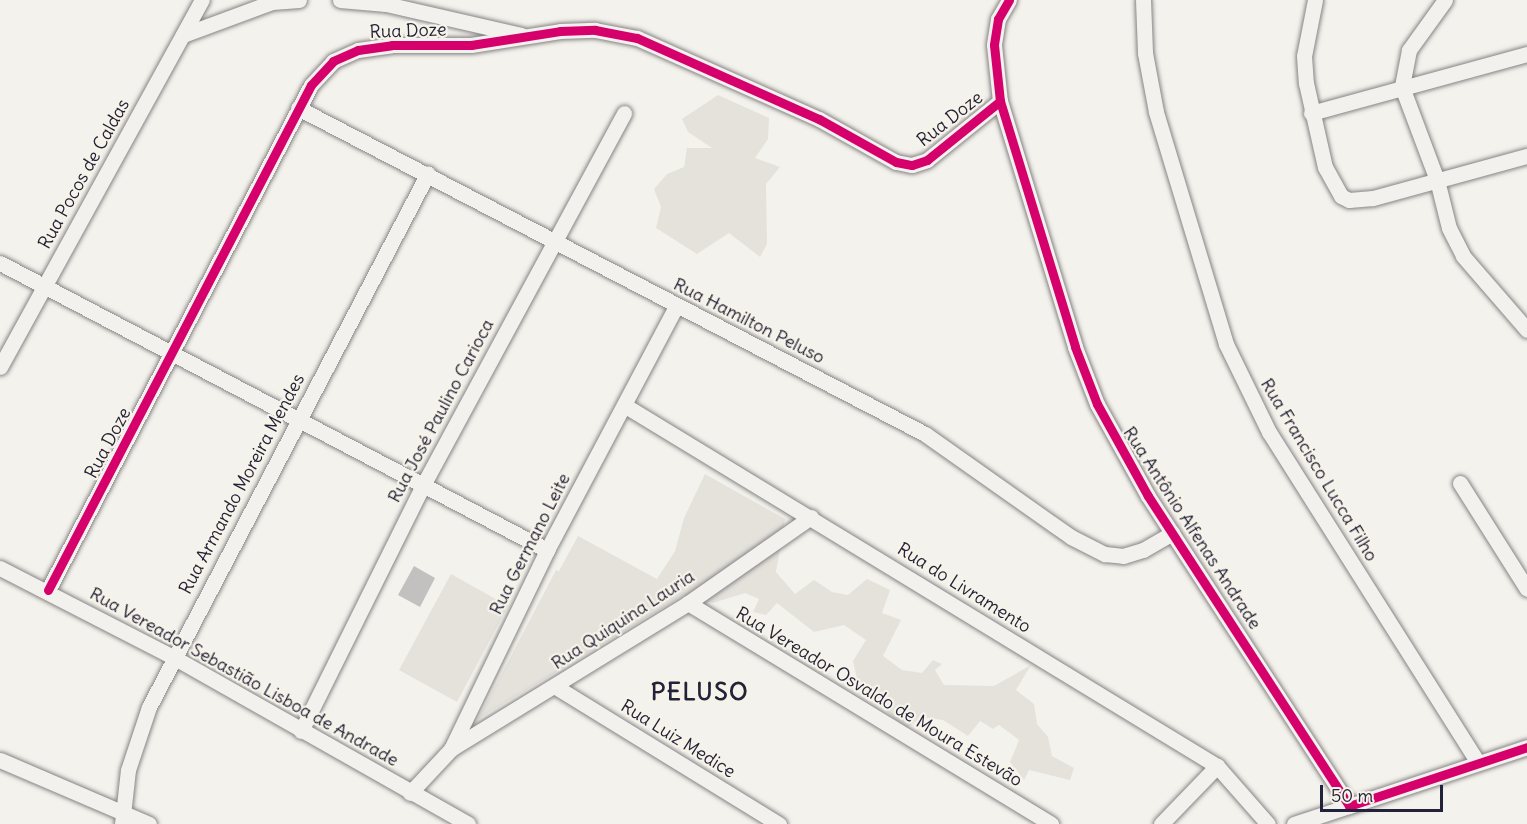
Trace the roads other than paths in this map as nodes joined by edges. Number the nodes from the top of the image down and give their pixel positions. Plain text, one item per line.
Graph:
1 (202, 0) edge
2 (299, 0) edge
3 (340, 0) edge
4 (1009, 0) edge
5 (1143, 0) edge
6 (1315, 0) edge
7 (1444, 0) edge
8 (183, 35) junction
9 (524, 36) junction
10 (1527, 54) edge
11 (1402, 87) junction
12 (1000, 101) junction
13 (298, 108) junction
14 (1311, 112) junction
15 (624, 113) dead end
16 (1527, 156) edge
17 (428, 173) junction
18 (1437, 180) junction
19 (554, 241) junction
20 (0, 263) edge
21 (44, 287) junction
22 (676, 306) junction
23 (1527, 330) edge
24 (173, 355) junction
25 (0, 367) edge
26 (624, 405) junction
27 (297, 420) junction
28 (1460, 483) dead end
29 (422, 487) junction
30 (811, 517) junction
31 (1172, 533) junction
32 (547, 550) junction
33 (0, 568) edge
34 (1527, 589) edge
35 (48, 590) junction
36 (688, 603) junction
37 (173, 657) junction
38 (556, 687) junction
39 (301, 731) junction
40 (1527, 747) edge
41 (451, 749) junction
42 (1, 762) edge
43 (1478, 763) junction
44 (1217, 766) junction
45 (410, 793) junction
46 (1349, 806) junction
47 (123, 818) edge
48 (149, 824) edge
49 (468, 824) edge
50 (779, 824) edge
51 (1051, 824) edge
52 (1161, 824) edge
53 (1268, 824) edge
54 (1294, 824) edge

1 - 8 street, Rua Pocos de Caldas
2 - 8 street
3 - 9 street
4 - 12 street, Rua Antônio Alfenas Andrade
5 - 43 street, Rua Francisco Lucca Filho
6 - 14 street
7 - 11 street
8 - 21 street, Rua Pocos de Caldas
9 - 12 street, Rua Doze
9 - 13 street, Rua Doze
10 - 11 street
11 - 14 street
11 - 18 street
12 - 31 street, Rua Antônio Alfenas Andrade
13 - 17 street, Rua Hamilton Peluso
13 - 24 street, Rua Doze
14 - 18 street
15 - 19 street, Rua José Paulino Carioca
16 - 18 street
17 - 19 street, Rua Hamilton Peluso
17 - 27 street, Rua Armando Moreira Mendes
18 - 23 street
19 - 22 street, Rua Hamilton Peluso
19 - 29 street, Rua José Paulino Carioca
20 - 21 street
21 - 24 street
21 - 25 street, Rua Pocos de Caldas
22 - 26 street, Rua Germano Leite
22 - 31 street, Rua Hamilton Peluso
24 - 27 street
24 - 35 street, Rua Doze
26 - 30 street, Rua do Livramento
26 - 32 street, Rua Germano Leite
27 - 29 street
27 - 37 street, Rua Armando Moreira Mendes
28 - 34 street
29 - 32 street
29 - 39 street, Rua José Paulino Carioca
30 - 36 street, Rua Quiquina Lauria
30 - 44 street, Rua do Livramento
31 - 46 street, Rua Antônio Alfenas Andrade
32 - 41 street, Rua Germano Leite
33 - 35 street, Rua Vereador Sebastião Lisboa de Andrade
35 - 37 street, Rua Vereador Sebastião Lisboa de Andrade
36 - 38 street, Rua Quiquina Lauria
36 - 51 street, Rua Vereador Osvaldo de Moura Estevão
37 - 39 street, Rua Vereador Sebastião Lisboa de Andrade
37 - 47 street, Rua Armando Moreira Mendes
38 - 41 street, Rua Quiquina Lauria
38 - 50 street, Rua Luiz Medice
39 - 45 street, Rua Vereador Sebastião Lisboa de Andrade
40 - 43 street
41 - 45 street, Rua Germano Leite
42 - 47 street
43 - 46 street
44 - 52 street
44 - 53 street, Rua do Livramento
45 - 49 street, Rua Vereador Sebastião Lisboa de Andrade
46 - 54 street
47 - 48 street

